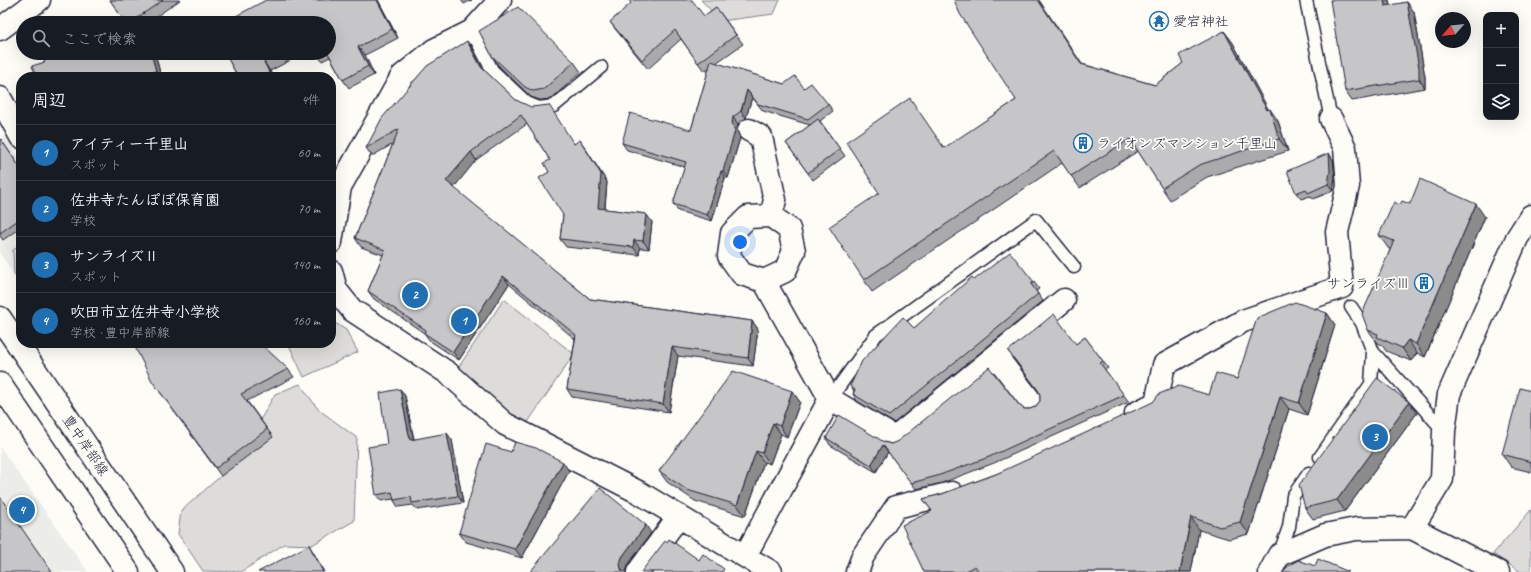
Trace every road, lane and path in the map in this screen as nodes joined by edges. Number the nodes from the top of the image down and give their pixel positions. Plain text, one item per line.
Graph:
1 (39, 0) edge
2 (500, 0) edge
3 (1306, 0) edge
4 (17, 16) edge
5 (16, 17) edge
6 (0, 29) edge
7 (472, 31) junction
8 (601, 67) dead end
9 (0, 98) edge
10 (1331, 119) joint
11 (16, 128) edge
12 (749, 130) dead end
13 (336, 190) edge
14 (771, 216) junction
15 (1531, 216) edge
16 (1074, 267) dead end
17 (764, 280) junction
18 (336, 290) edge
19 (1346, 297) junction
20 (1064, 300) dead end
21 (0, 318) edge
22 (16, 342) edge
23 (20, 348) edge
24 (1373, 352) junction
25 (996, 356) junction
26 (0, 384) edge
27 (830, 399) junction
28 (1033, 404) dead end
29 (1120, 420) edge
30 (1444, 431) junction
31 (973, 485) edge
32 (679, 516) junction
33 (1412, 528) junction
34 (745, 556) junction
35 (1274, 564) edge
36 (128, 572) edge
37 (172, 572) edge
38 (638, 572) edge
39 (771, 572) edge
40 (856, 572) edge
41 (1498, 572) edge

1 - 4 street
2 - 7 street
3 - 10 lane
5 - 6 street
7 - 8 lane
7 - 13 street
9 - 11 street
10 - 19 street
12 - 14 street
14 - 17 street
14 - 17 street
15 - 30 street
16 - 27 lane
17 - 27 street
18 - 32 street
19 - 24 lane
19 - 29 street
20 - 25 street
21 - 22 street, 豊中岸部線
23 - 37 street, 豊中岸部線
24 - 30 lane
24 - 35 lane
25 - 27 street
25 - 28 street
26 - 36 street
27 - 34 street
30 - 33 street
31 - 40 street
32 - 34 street
32 - 38 street
33 - 35 street
33 - 41 street
34 - 39 street

